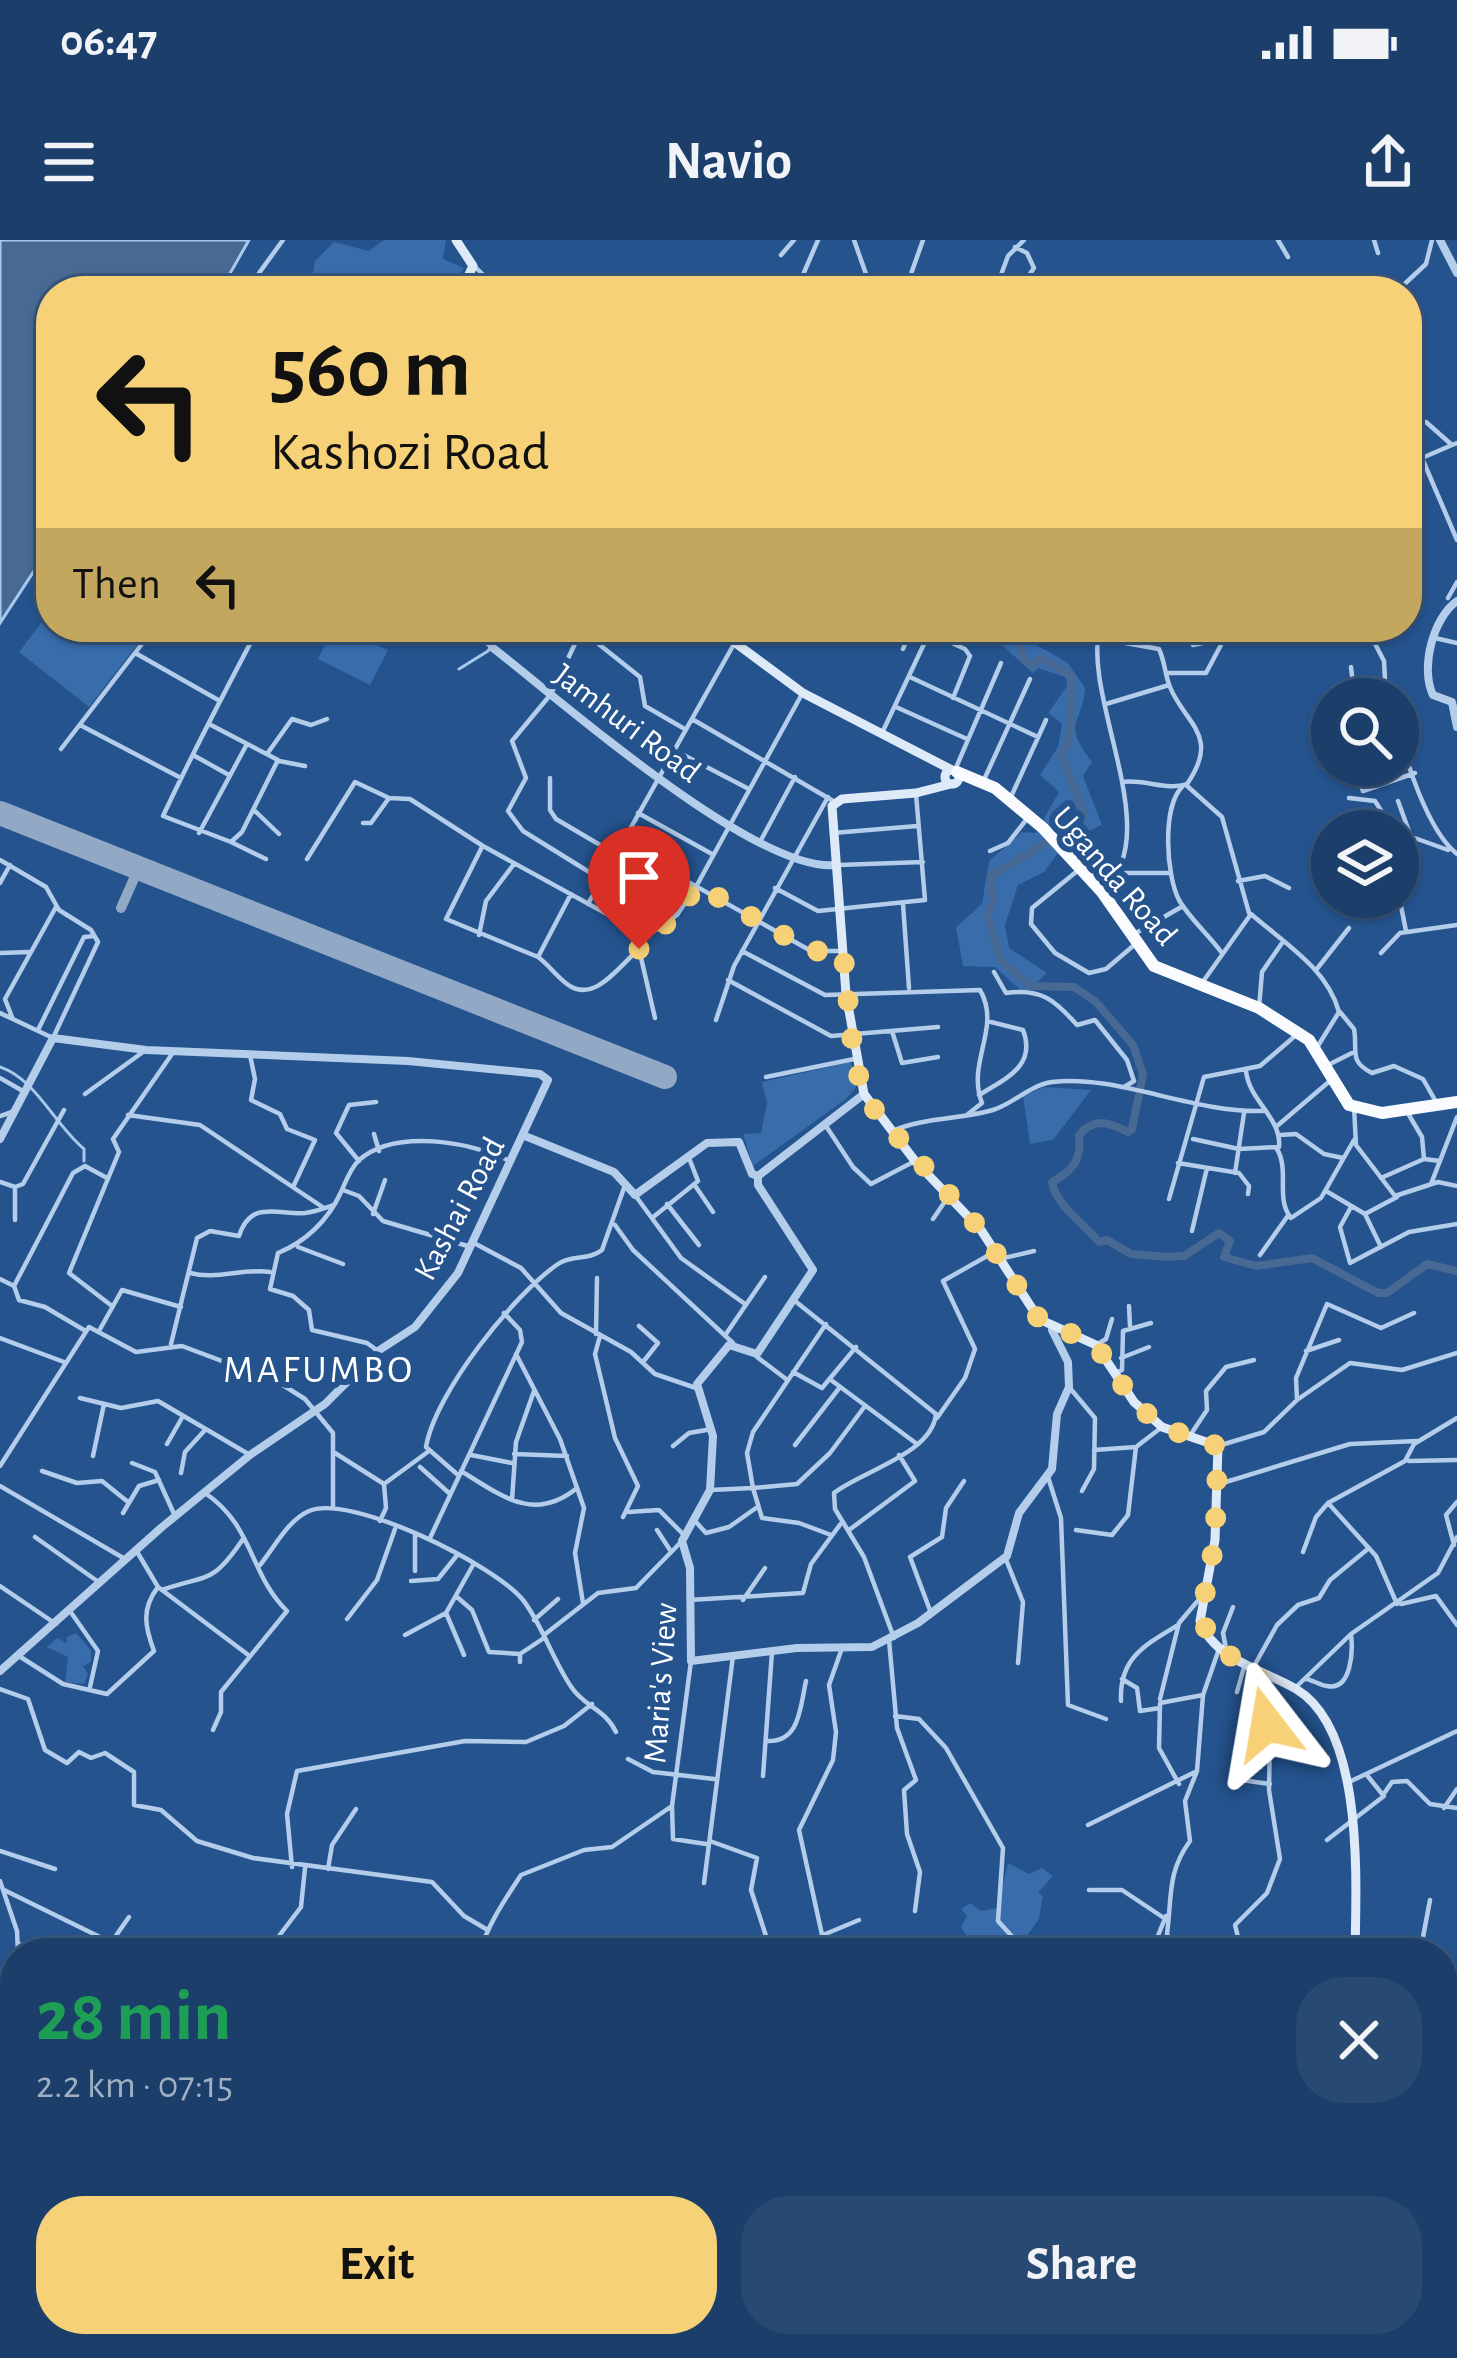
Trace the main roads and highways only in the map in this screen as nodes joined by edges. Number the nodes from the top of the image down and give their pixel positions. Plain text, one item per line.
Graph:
1 (460, 242) edge
2 (468, 276) edge
3 (732, 642) edge
4 (951, 774) junction
5 (1457, 1102) edge
6 (1355, 1938) edge

1 - 2 main road
3 - 4 main road, Uganda Road
4 - 5 main road, Uganda Road
4 - 6 main road

